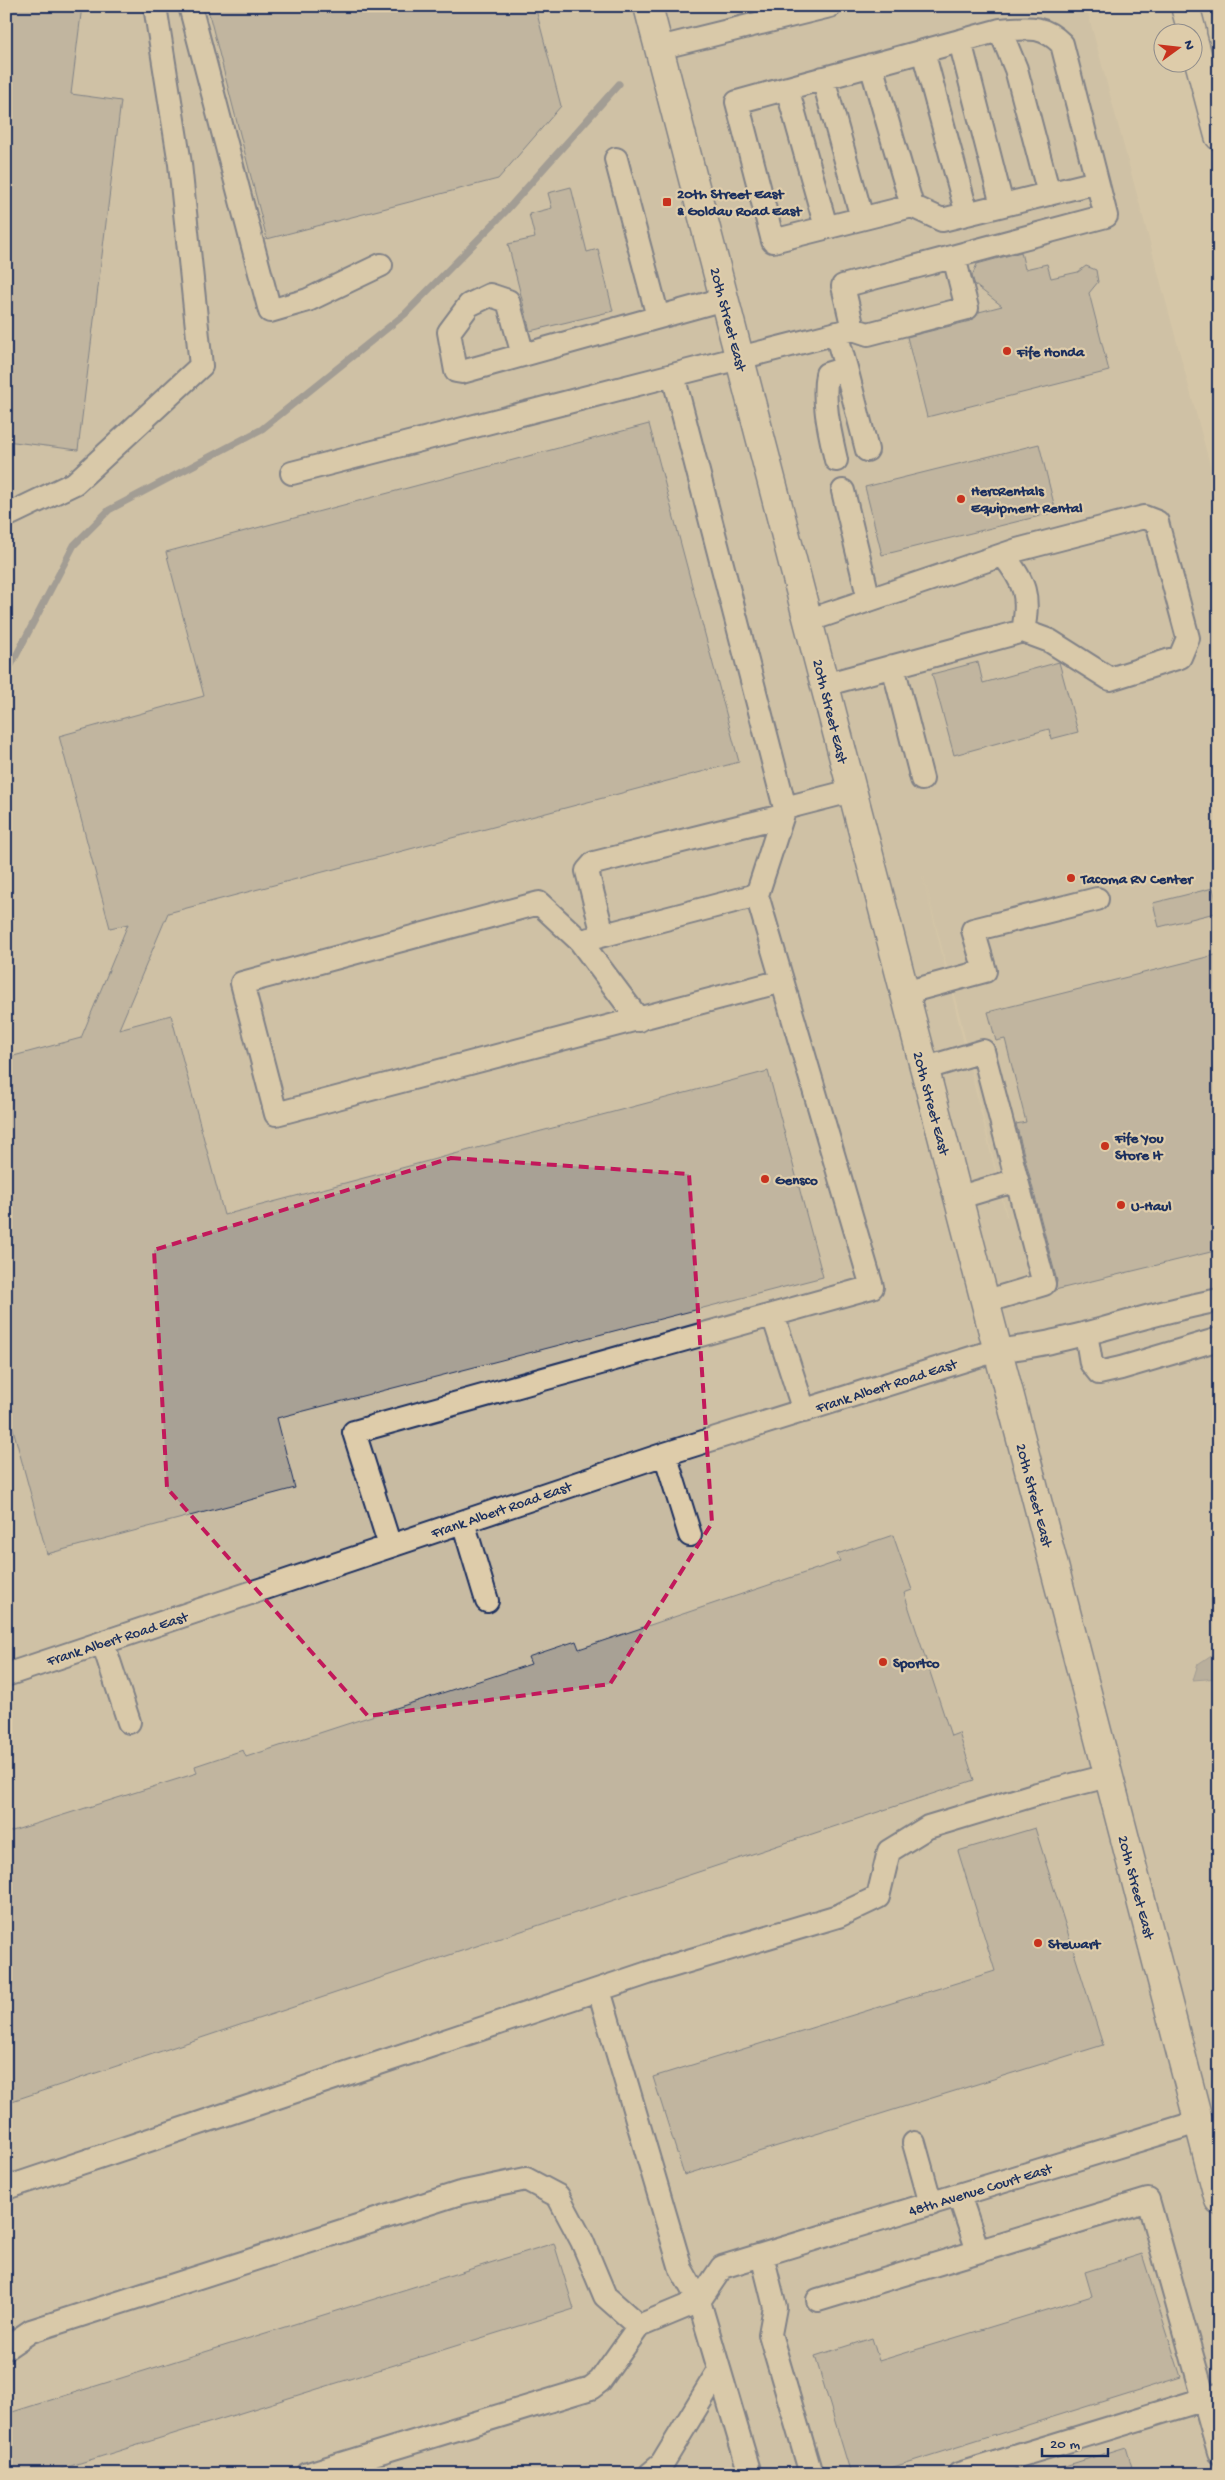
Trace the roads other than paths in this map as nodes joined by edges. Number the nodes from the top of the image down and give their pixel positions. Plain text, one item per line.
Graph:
1 (155, 6) edge
2 (190, 6) edge
3 (648, 6) edge
4 (830, 6) edge
5 (1185, 6) edge
6 (1189, 22) edge
7 (1000, 30) junction
8 (960, 41) junction
9 (659, 48) junction
10 (923, 51) junction
11 (871, 65) junction
12 (1202, 72) edge
13 (823, 78) junction
14 (787, 88) junction
15 (1219, 136) edge
16 (616, 159) dead end
17 (1097, 182) junction
18 (1049, 194) junction
19 (1002, 205) junction
20 (912, 206) junction
21 (968, 214) junction
22 (862, 218) junction
23 (826, 227) junction
24 (954, 257) junction
25 (381, 265) dead end
26 (724, 299) junction
27 (658, 318) junction
28 (844, 331) junction
29 (523, 355) dead end
30 (739, 357) junction
31 (846, 368) junction
32 (673, 374) junction
33 (866, 450) dead end
34 (836, 460) dead end
35 (292, 473) dead end
36 (842, 492) dead end
37 (6, 516) edge
38 (1003, 555) junction
39 (869, 600) junction
40 (807, 621) junction
41 (1023, 631) junction
42 (893, 666) junction
43 (824, 684) junction
44 (922, 778) dead end
45 (851, 791) junction
46 (784, 812) junction
47 (757, 895) junction
48 (1097, 899) dead end
49 (603, 935) junction
50 (580, 941) junction
51 (782, 982) junction
52 (904, 994) junction
53 (639, 1020) junction
54 (923, 1069) junction
55 (1017, 1180) junction
56 (957, 1198) junction
57 (1219, 1300) edge
58 (984, 1302) junction
59 (772, 1315) junction
60 (1086, 1333) junction
61 (1219, 1339) edge
62 (997, 1350) junction
63 (804, 1410) junction
64 (665, 1454) junction
65 (464, 1522) junction
66 (690, 1535) dead end
67 (390, 1546) junction
68 (487, 1601) dead end
69 (103, 1643) junction
70 (6, 1675) edge
71 (128, 1722) dead end
72 (1108, 1776) junction
73 (599, 1990) junction
74 (1198, 2122) junction
75 (914, 2143) dead end
76 (1214, 2167) edge
77 (6, 2188) edge
78 (959, 2195) junction
79 (1219, 2200) edge
80 (931, 2204) junction
81 (978, 2252) junction
82 (762, 2255) junction
83 (818, 2300) dead end
84 (699, 2301) junction
85 (639, 2326) junction
86 (6, 2348) edge
87 (719, 2370) junction
88 (1212, 2397) edge
89 (1219, 2452) edge
90 (308, 2474) edge
91 (650, 2474) edge
92 (750, 2474) edge
93 (811, 2474) edge
94 (959, 2474) edge

1 - 37 street
2 - 25 street
3 - 9 main road, 20th Street East
4 - 9 street
5 - 6 main road
7 - 8 street
7 - 17 street
7 - 18 street
8 - 10 street
8 - 19 street
9 - 26 main road, 20th Street East
10 - 11 street
10 - 21 street
11 - 13 street
11 - 20 street
12 - 15 main road
13 - 14 street
13 - 22 street
14 - 23 street
14 - 23 street
16 - 27 street
17 - 18 street
17 - 24 street
18 - 19 street
19 - 21 street
20 - 21 street
20 - 22 street
22 - 23 street
24 - 28 street
24 - 28 street
26 - 27 street
26 - 30 main road, 20th Street East
27 - 29 street
28 - 30 street
28 - 31 street
30 - 32 street
30 - 40 main road, 20th Street East
31 - 33 street
31 - 34 street
32 - 35 street
32 - 46 street
36 - 39 street
38 - 39 street
38 - 41 street
38 - 41 street
39 - 40 street
40 - 43 main road, 20th Street East
41 - 42 street
42 - 43 street
42 - 44 street
43 - 45 main road, 20th Street East
45 - 46 street
45 - 52 main road, 20th Street East
46 - 47 street
46 - 49 street
47 - 49 street
47 - 51 street
48 - 52 street
49 - 50 street
50 - 53 street
50 - 53 street
51 - 53 street
51 - 59 street
52 - 54 main road, 20th Street East
54 - 55 street
54 - 56 main road, 20th Street East
55 - 56 street
55 - 58 street
56 - 58 main road, 20th Street East
57 - 60 street, Frank Albert Road East
58 - 62 main road, 20th Street East
59 - 63 street
59 - 67 street
60 - 61 street
60 - 62 street, Frank Albert Road East
62 - 63 street, Frank Albert Road East
62 - 72 main road, 20th Street East
63 - 64 street, Frank Albert Road East
64 - 65 street, Frank Albert Road East
64 - 66 street
65 - 67 street, Frank Albert Road East
65 - 68 street
67 - 69 street, Frank Albert Road East
69 - 70 street, Frank Albert Road East
69 - 71 street
72 - 73 street
72 - 74 main road, 20th Street East
73 - 77 street
73 - 84 street
74 - 76 main road, 20th Street East
74 - 78 street, 48th Avenue Court East
75 - 80 street
76 - 79 main road, 20th Street East
78 - 80 street, 48th Avenue Court East
78 - 81 street
80 - 82 street, 48th Avenue Court East
81 - 83 street
81 - 88 street
82 - 84 street, 48th Avenue Court East
82 - 93 street
84 - 85 street
84 - 87 street
85 - 86 street
85 - 90 street
87 - 91 street
87 - 92 street
88 - 89 street
88 - 94 street

